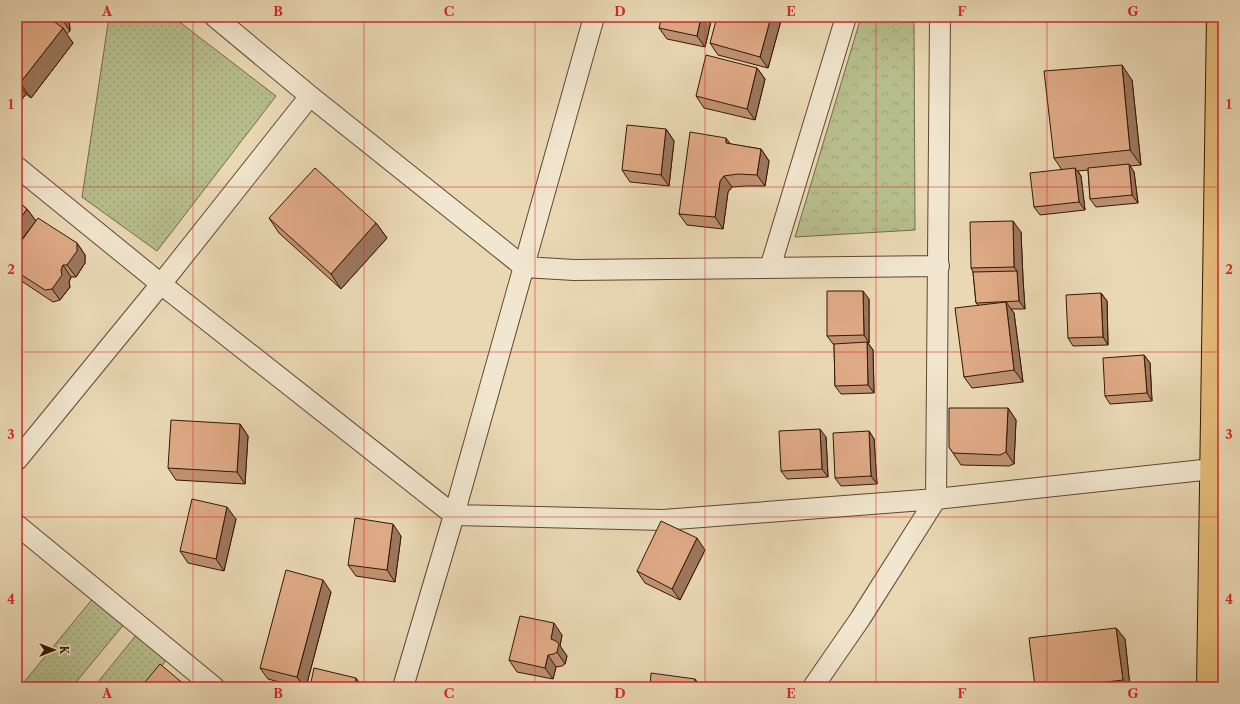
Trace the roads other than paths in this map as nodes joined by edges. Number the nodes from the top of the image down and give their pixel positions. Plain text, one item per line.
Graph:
1 (215, 17) edge
2 (594, 17) edge
3 (846, 17) edge
4 (940, 17) edge
5 (1218, 17) edge
6 (310, 96) junction
7 (17, 167) edge
8 (939, 266) junction
9 (524, 267) junction
10 (770, 268) junction
11 (161, 284) junction
12 (17, 460) edge
13 (1212, 469) junction
14 (936, 499) junction
15 (454, 515) junction
16 (17, 525) edge
17 (214, 687) edge
18 (403, 687) edge
19 (813, 687) edge
20 (1208, 687) edge

1 - 6 street
2 - 9 street
3 - 10 street
4 - 8 street
5 - 13 highway
6 - 9 street
6 - 11 street
7 - 11 street
8 - 10 street
8 - 14 street
9 - 10 street
9 - 15 street
11 - 12 street
11 - 15 street
13 - 14 street
13 - 20 highway
14 - 15 street
14 - 19 street
15 - 18 street
16 - 17 street

